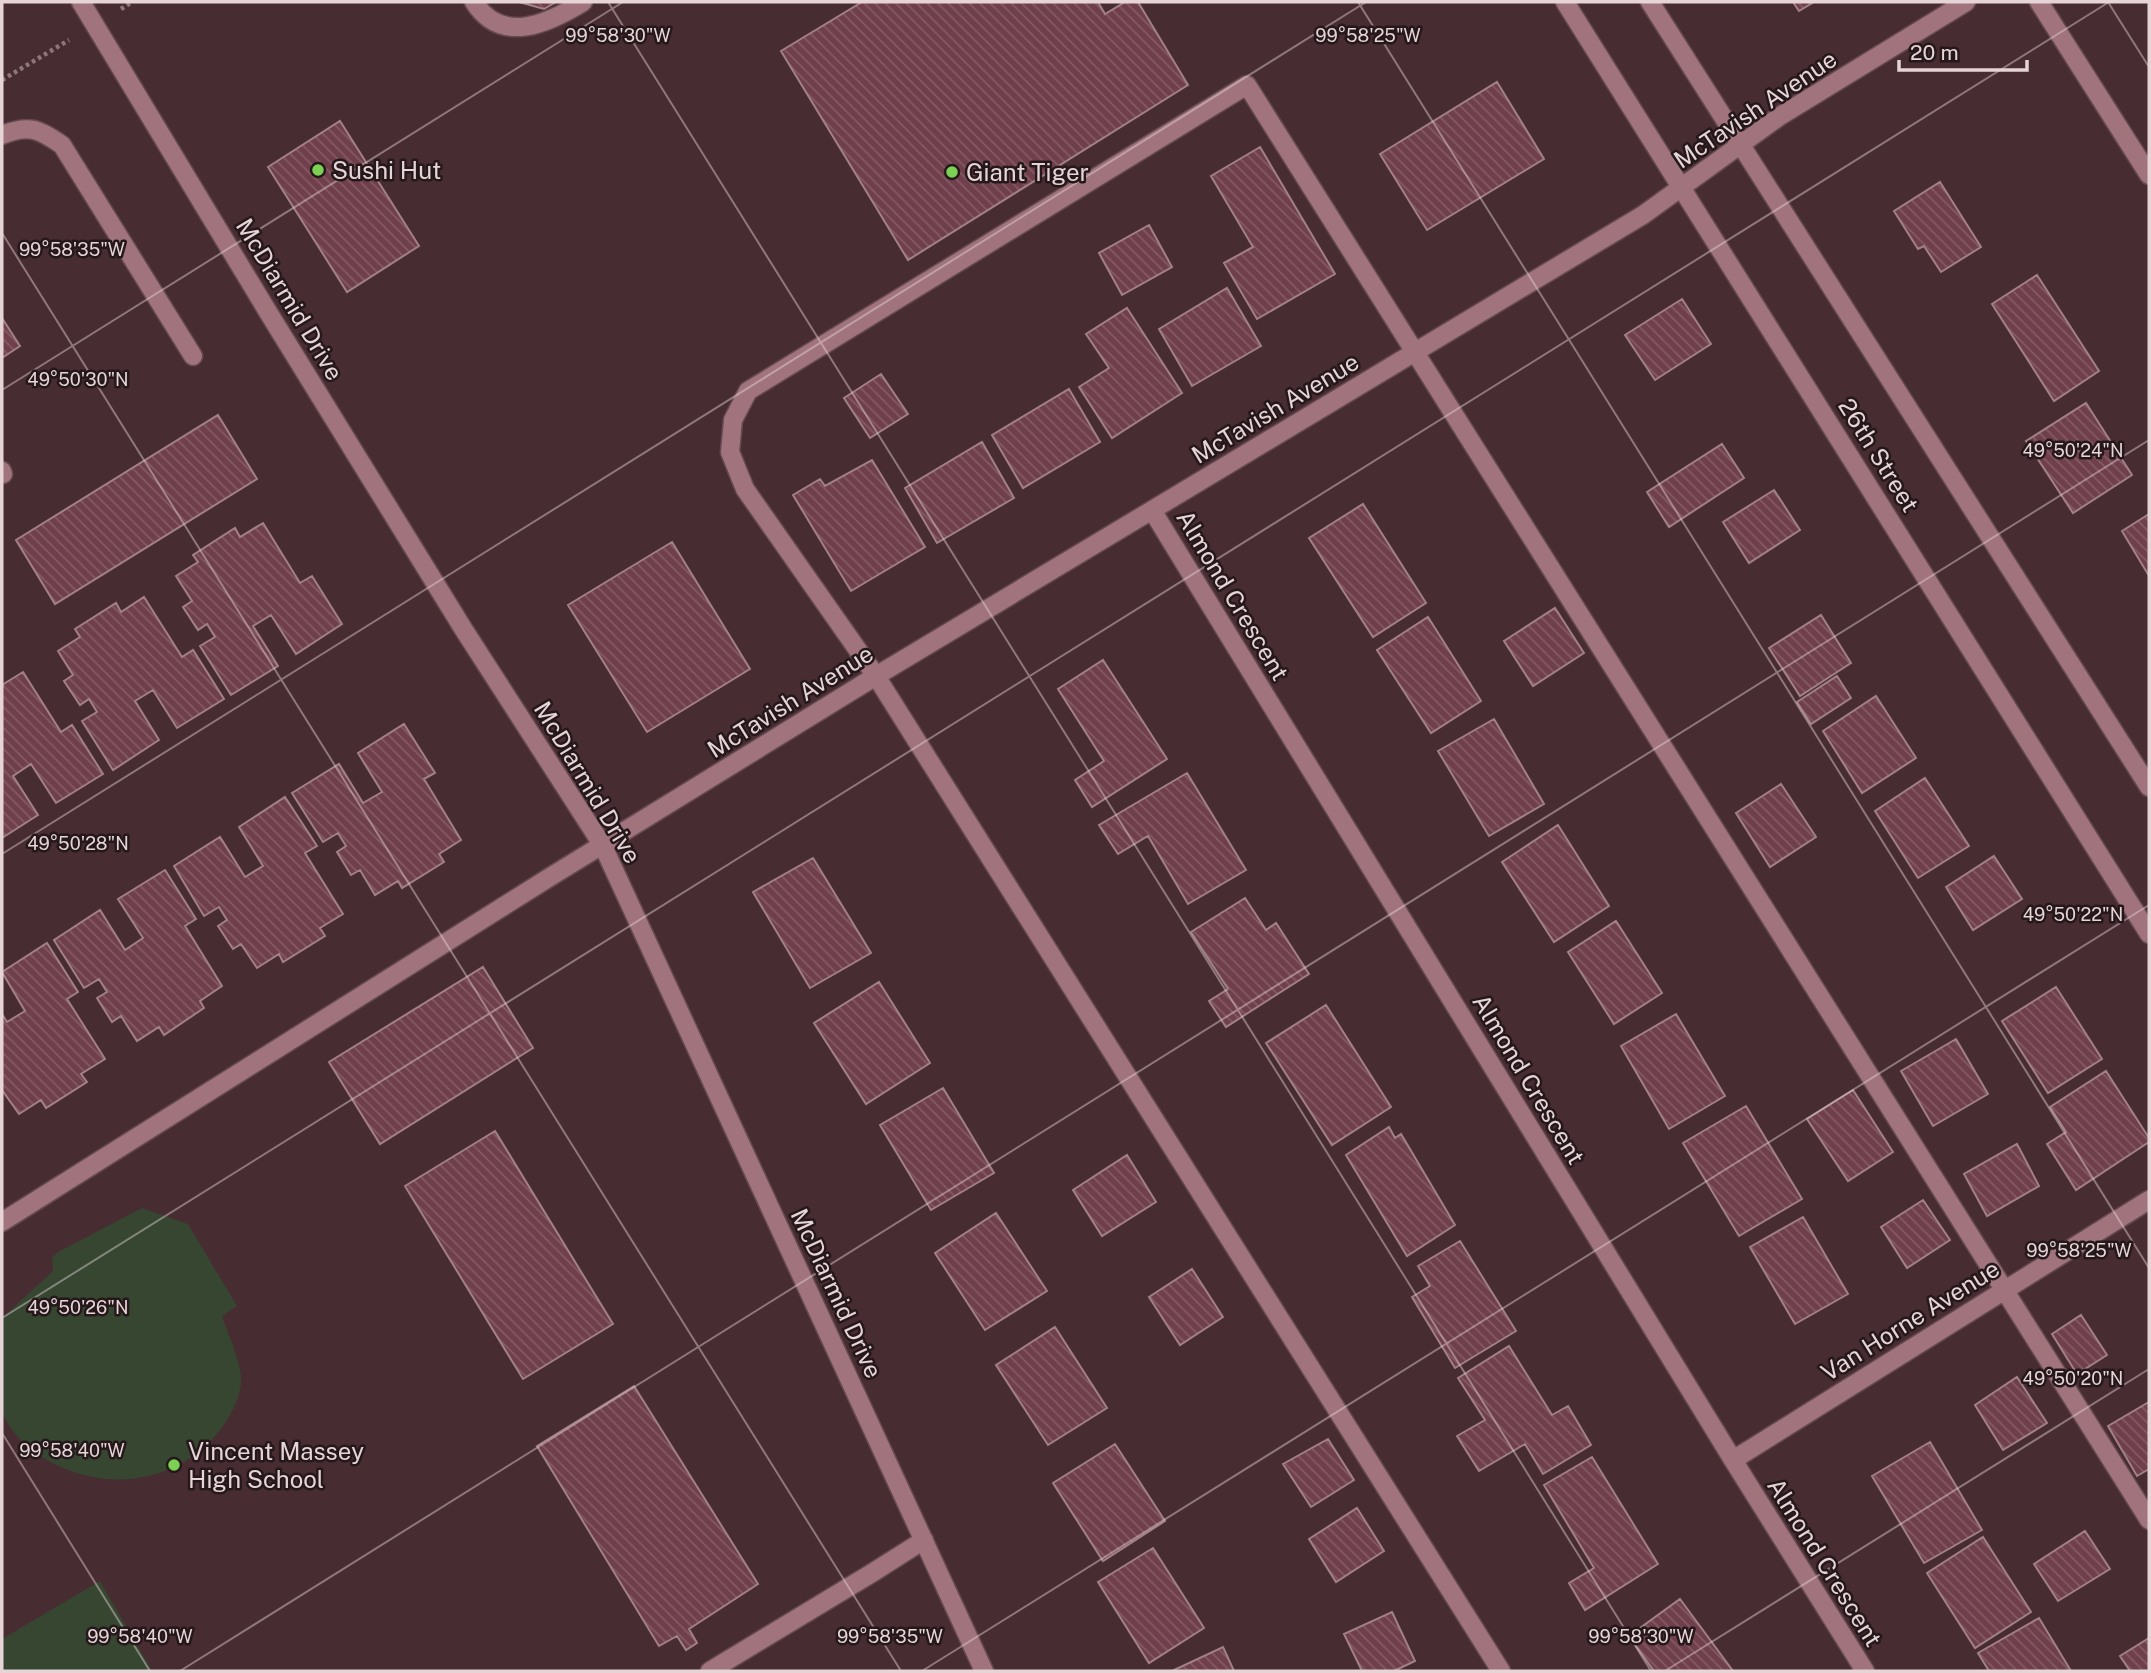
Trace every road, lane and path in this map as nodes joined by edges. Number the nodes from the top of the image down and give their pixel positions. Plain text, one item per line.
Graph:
1 (80, 2) edge
2 (474, 2) edge
3 (583, 2) edge
4 (1565, 2) edge
5 (1650, 2) edge
6 (1966, 2) edge
7 (2039, 2) edge
8 (43, 55) dead end
9 (2, 80) edge
10 (2, 135) edge
11 (1740, 146) junction
12 (2149, 175) edge
13 (1683, 187) junction
14 (1416, 352) junction
15 (193, 356) dead end
16 (1152, 510) junction
17 (876, 676) junction
18 (2149, 788) edge
19 (603, 846) junction
20 (2149, 934) edge
21 (2149, 1200) edge
22 (2, 1222) edge
23 (2005, 1289) junction
24 (1733, 1460) junction
25 (2149, 1520) edge
26 (924, 1540) junction
27 (709, 1671) edge
28 (984, 1671) edge
29 (1501, 1671) edge
30 (1865, 1671) edge

1 - 19 street, McDiarmid Drive
2 - 3 street
4 - 13 street, 26th Street
5 - 11 street, 26th Street
6 - 11 street, McTavish Avenue
7 - 12 street
8 - 9 path
10 - 15 street
11 - 13 street, McTavish Avenue
11 - 18 street, 26th Street
13 - 14 street, McTavish Avenue
13 - 20 street, 26th Street
14 - 16 street, McTavish Avenue
14 - 17 street
14 - 23 street
16 - 17 street, McTavish Avenue
16 - 24 street, Almond Crescent
17 - 19 street, McTavish Avenue
17 - 29 street
19 - 22 street, McTavish Avenue
19 - 26 street, McDiarmid Drive
21 - 23 street, Van Horne Avenue
23 - 24 street, Van Horne Avenue
23 - 25 street
24 - 30 street, Almond Crescent
26 - 27 street
26 - 28 street, McDiarmid Drive

